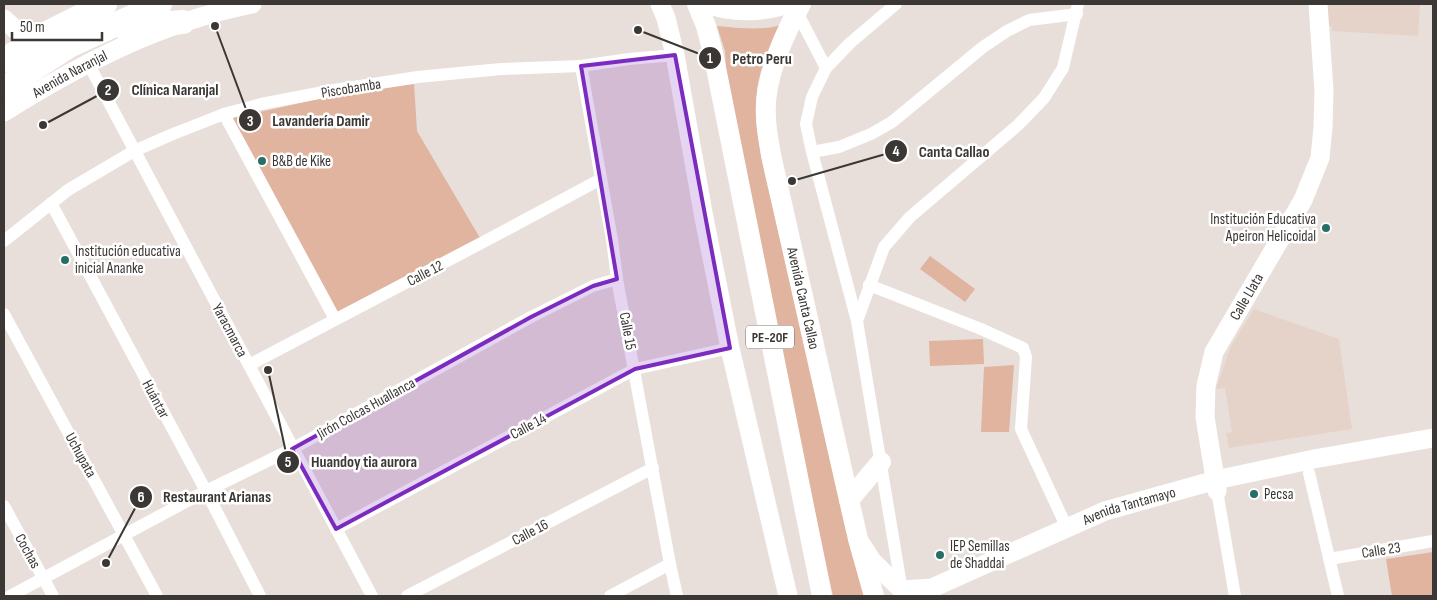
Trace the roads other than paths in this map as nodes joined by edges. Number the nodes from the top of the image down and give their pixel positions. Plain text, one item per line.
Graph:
1 (160, 4) edge
2 (252, 4) edge
3 (697, 4) edge
4 (714, 4) edge
5 (896, 4) edge
6 (1318, 4) edge
7 (93, 6) edge
8 (793, 6) edge
9 (1077, 9) edge
10 (663, 11) edge
11 (4, 19) edge
12 (183, 22) junction
13 (109, 28) junction
14 (30, 44) junction
15 (675, 55) junction
16 (5, 57) edge
17 (88, 63) junction
18 (581, 66) junction
19 (826, 68) junction
20 (4, 88) edge
21 (4, 112) edge
22 (224, 114) junction
23 (134, 151) junction
24 (812, 152) junction
25 (601, 179) junction
26 (51, 203) junction
27 (4, 242) edge
28 (617, 279) junction
29 (869, 285) junction
30 (4, 314) edge
31 (334, 319) junction
32 (857, 321) junction
33 (730, 348) junction
34 (249, 365) junction
35 (635, 369) junction
36 (1433, 438) edge
37 (1433, 448) edge
38 (292, 449) junction
39 (880, 462) junction
40 (653, 468) junction
41 (1309, 472) junction
42 (1216, 485) junction
43 (206, 491) junction
44 (849, 500) junction
45 (4, 506) edge
46 (1067, 528) junction
47 (336, 529) junction
48 (125, 536) junction
49 (858, 539) junction
50 (1433, 541) edge
51 (1328, 559) junction
52 (670, 564) junction
53 (43, 578) junction
54 (903, 593) edge
55 (10, 596) edge
56 (53, 596) edge
57 (157, 596) edge
58 (260, 596) edge
59 (372, 596) edge
60 (407, 596) edge
61 (610, 596) edge
62 (677, 596) edge
63 (788, 596) edge
64 (822, 596) edge
65 (874, 596) edge
66 (934, 596) edge
67 (1236, 596) edge
68 (1338, 596) edge

1 - 13 highway, Avenida Naranjal
2 - 12 street, Avenida Naranjal
3 - 64 main road, PE-20F
4 - 8 highway
5 - 19 street
6 - 42 street, Calle Llata
7 - 14 highway
8 - 19 street
8 - 44 main road, Avenida Canta Callao / PE-20F
9 - 24 street
9 - 29 street
10 - 15 street
11 - 14 street
12 - 13 highway
12 - 17 street, Avenida Naranjal
13 - 20 highway, Avenida Naranjal
14 - 16 highway
15 - 18 street, Piscobamba
15 - 33 street
17 - 21 street, Avenida Naranjal
17 - 23 street, Yaracmarca
18 - 22 street, Piscobamba
18 - 25 street, Calle 15
19 - 24 street
22 - 23 street, Piscobamba
22 - 31 street
23 - 26 street, Piscobamba
23 - 34 street, Yaracmarca
24 - 32 street
25 - 28 street, Calle 15
25 - 31 street, Calle 12
26 - 27 street, Piscobamba
26 - 43 street, Huántar
28 - 35 street, Calle 15
28 - 38 street, Jirón Colcas Huallanca
29 - 32 street
29 - 46 street
30 - 48 street, Uchupata
31 - 34 street, Calle 12
32 - 39 street
33 - 35 street, Calle 14
33 - 63 street
34 - 38 street, Yaracmarca
35 - 40 street, Calle 15
35 - 47 street, Calle 14
36 - 42 street, Avenida Tantamayo
37 - 41 street, Avenida Tantamayo
38 - 43 street, Jirón Colcas Huallanca
38 - 47 street, Yaracmarca
39 - 44 main road
39 - 54 street
40 - 52 street, Calle 15
40 - 60 street, Calle 16
41 - 42 street, Avenida Tantamayo
41 - 51 street
42 - 46 street, Avenida Tantamayo
42 - 66 street, Avenida Tantamayo
42 - 67 street, Calle Llata
43 - 48 street, Jirón Colcas Huallanca
43 - 58 street, Huántar
44 - 49 main road, Avenida Canta Callao / PE-20F
45 - 53 street, Cochas
46 - 54 street, Avenida Tantamayo
47 - 59 street, Yaracmarca
48 - 53 street, Jirón Colcas Huallanca
48 - 57 street, Uchupata
49 - 54 street
49 - 65 main road, Avenida Canta Callao / PE-20F
50 - 51 street, Calle 23
51 - 68 street
52 - 61 street
52 - 62 street, Calle 15
53 - 55 street, Jirón Colcas Huallanca
53 - 56 street, Cochas

